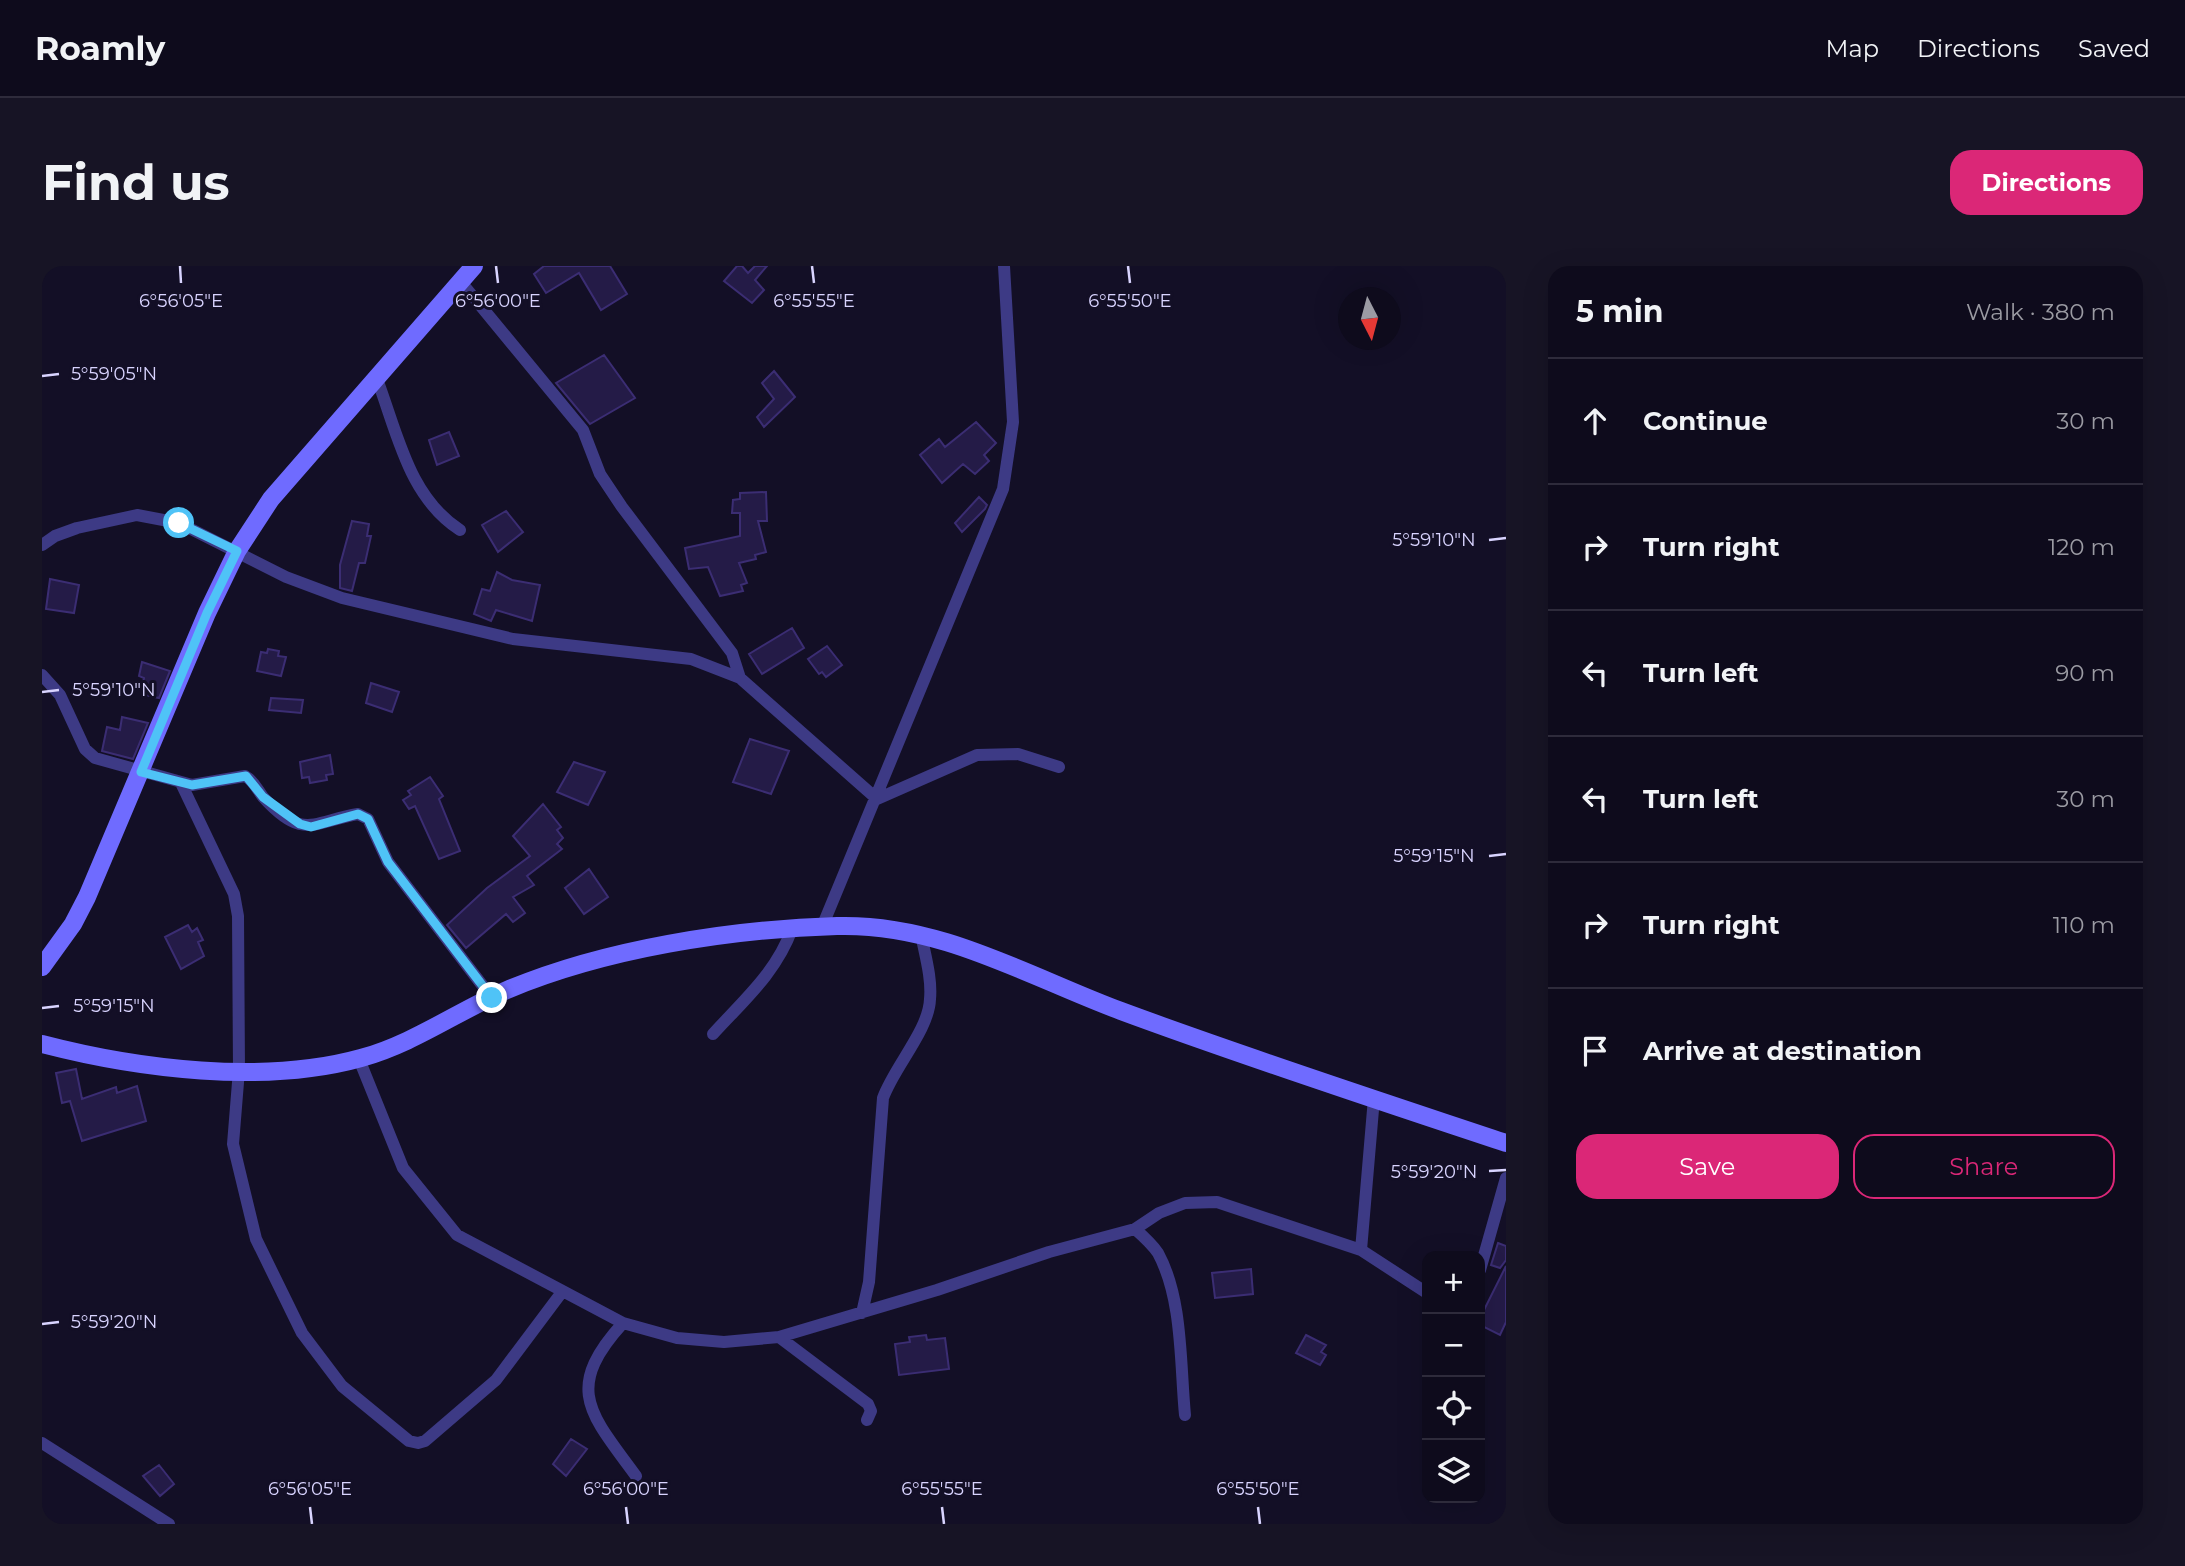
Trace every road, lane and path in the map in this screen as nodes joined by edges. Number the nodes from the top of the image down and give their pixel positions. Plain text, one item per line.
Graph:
1 (474, 266) edge
2 (1004, 266) edge
3 (461, 282) junction
4 (377, 379) junction
5 (460, 530) dead end
6 (42, 545) edge
7 (237, 551) junction
8 (42, 675) edge
9 (740, 677) junction
10 (1059, 767) dead end
11 (141, 772) junction
12 (181, 783) junction
13 (877, 799) junction
14 (822, 927) junction
15 (792, 929) junction
16 (921, 933) junction
17 (42, 967) edge
18 (492, 998) junction
19 (713, 1034) dead end
20 (42, 1044) edge
21 (359, 1059) junction
22 (239, 1070) junction
23 (1374, 1098) junction
24 (1506, 1143) edge
25 (1506, 1178) edge
26 (1135, 1229) junction
27 (1361, 1250) junction
28 (1485, 1252) edge
29 (1422, 1290) edge
30 (562, 1292) junction
31 (862, 1313) junction
32 (622, 1323) junction
33 (779, 1337) junction
34 (1185, 1415) dead end
35 (867, 1420) dead end
36 (42, 1443) edge
37 (636, 1476) dead end
38 (169, 1524) edge

1 - 3 street
2 - 13 street
3 - 4 street
3 - 9 street
4 - 5 street
4 - 7 street
6 - 7 street
7 - 9 street
7 - 11 street
8 - 11 street
9 - 13 street
10 - 13 street
11 - 12 street
11 - 17 street
12 - 18 street
12 - 22 street
13 - 14 street
14 - 15 street
14 - 16 street
15 - 18 street
15 - 19 street
16 - 23 street
16 - 31 street
18 - 21 street
20 - 22 street
21 - 22 street
21 - 30 street
22 - 30 street
23 - 24 street
23 - 27 street
25 - 28 street
26 - 27 street
26 - 31 street
26 - 34 street
27 - 29 street
30 - 32 street
31 - 33 street
32 - 33 street
32 - 37 street
33 - 35 street
36 - 38 street

